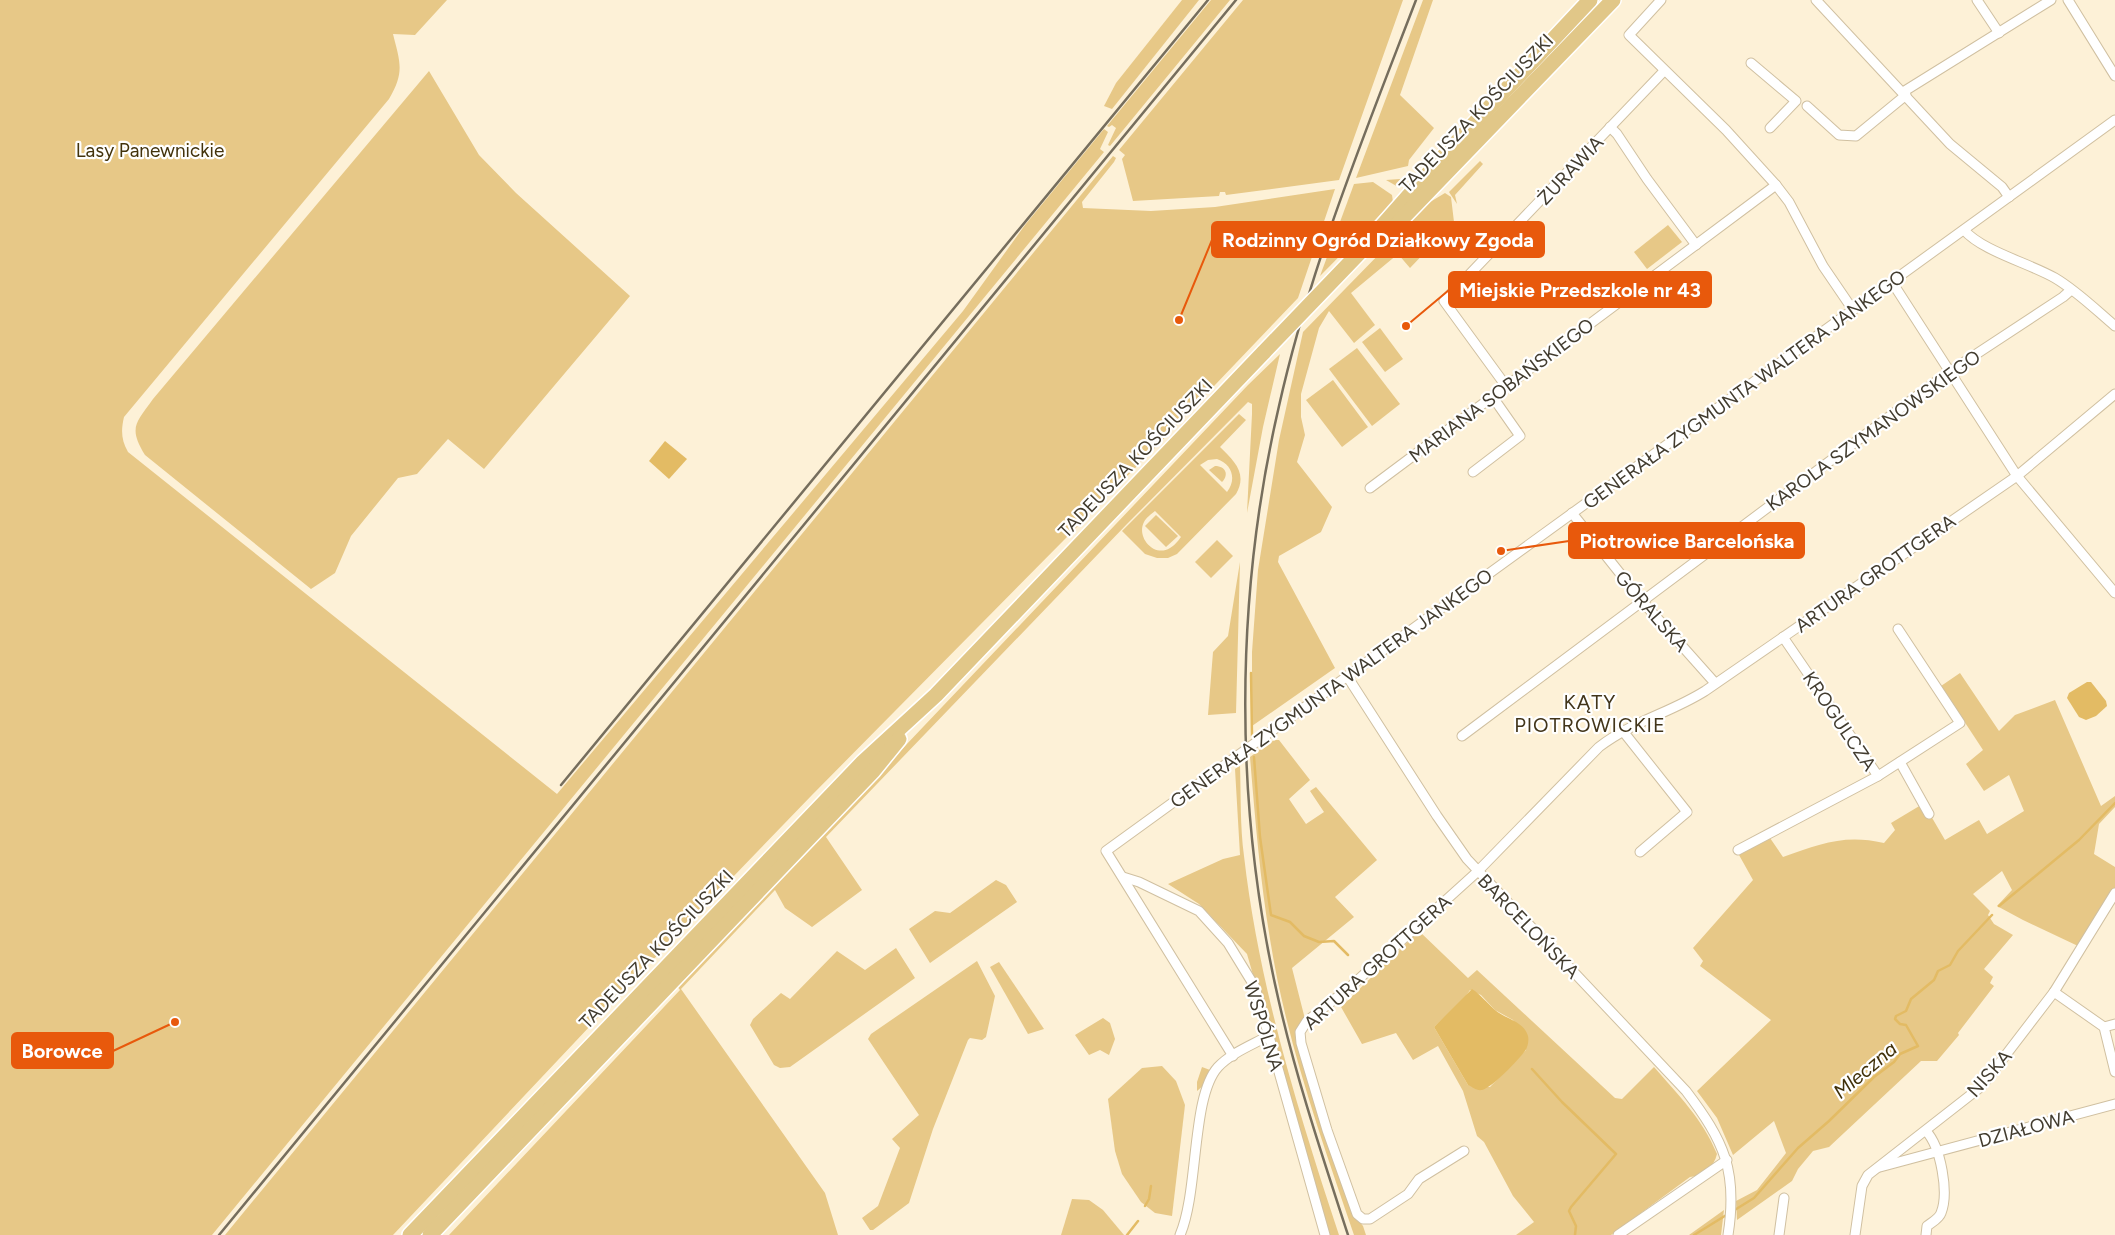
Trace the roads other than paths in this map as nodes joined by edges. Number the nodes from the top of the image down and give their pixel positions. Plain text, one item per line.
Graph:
1 (1590, 0) edge
2 (1613, 0) edge
3 (1661, 0) edge
4 (1816, 0) edge
5 (1977, 0) edge
6 (2051, 0) edge
7 (2068, 0) edge
8 (1998, 33) junction
9 (1751, 63) dead end
10 (1664, 71) junction
11 (2115, 76) edge
12 (1904, 94) junction
13 (1807, 106) dead end
14 (2115, 120) edge
15 (1610, 127) junction
16 (1770, 128) dead end
17 (1776, 185) junction
18 (2009, 197) junction
19 (1964, 230) junction
20 (1696, 245) junction
21 (1363, 249) junction
22 (1892, 282) junction
23 (2071, 290) junction
24 (1853, 310) junction
25 (2115, 326) edge
26 (1949, 372) junction
27 (1506, 386) junction
28 (2115, 394) edge
29 (1492, 396) junction
30 (1473, 472) dead end
31 (2017, 476) junction
32 (1370, 488) dead end
33 (1572, 513) junction
34 (2115, 593) edge
35 (1642, 601) junction
36 (1898, 629) dead end
37 (1783, 637) junction
38 (1347, 676) junction
39 (1715, 683) junction
40 (936, 695) junction
41 (1622, 730) junction
42 (1462, 736) dead end
43 (1900, 762) junction
44 (1878, 776) junction
45 (1929, 814) dead end
46 (1738, 850) dead end
47 (1106, 851) joint
48 (1640, 852) dead end
49 (1477, 872) junction
50 (1123, 877) junction
51 (2115, 893) edge
52 (2054, 992) junction
53 (2115, 1024) edge
54 (2104, 1027) junction
55 (1268, 1036) junction
56 (1233, 1056) junction
57 (2115, 1072) edge
58 (2115, 1104) edge
59 (1926, 1131) junction
60 (1464, 1151) dead end
61 (1936, 1152) junction
62 (1727, 1160) junction
63 (1875, 1168) junction
64 (1784, 1198) dead end
65 (410, 1235) edge
66 (430, 1235) edge
67 (1180, 1235) edge
68 (1325, 1235) edge
69 (1618, 1235) edge
70 (1728, 1235) edge
71 (1779, 1235) edge
72 (1855, 1235) edge
73 (1926, 1235) edge

1 - 21 main road, TADEUSZA KOŚCIUSZKI
2 - 21 main road, TADEUSZA KOŚCIUSZKI
3 - 10 street
4 - 12 street
5 - 8 street
6 - 8 street
7 - 11 street
8 - 12 street
9 - 16 street
10 - 15 street, ŻURAWIA
10 - 17 street
12 - 13 street
12 - 18 street
14 - 18 street, GENERAŁA ZYGMUNTA WALTERA JANKEGO
15 - 20 street
15 - 27 street, ŻURAWIA
17 - 20 street, MARIANA SOBAŃSKIEGO
17 - 24 street
18 - 19 street, GENERAŁA ZYGMUNTA WALTERA JANKEGO
19 - 22 street, GENERAŁA ZYGMUNTA WALTERA JANKEGO
19 - 23 street
20 - 27 street, MARIANA SOBAŃSKIEGO
21 - 40 main road, TADEUSZA KOŚCIUSZKI, bridge
22 - 24 street, GENERAŁA ZYGMUNTA WALTERA JANKEGO
22 - 26 street
23 - 25 street
23 - 26 street, KAROLA SZYMANOWSKIEGO
24 - 33 street, GENERAŁA ZYGMUNTA WALTERA JANKEGO
26 - 31 street
26 - 35 street, KAROLA SZYMANOWSKIEGO
27 - 29 street, MARIANA SOBAŃSKIEGO
28 - 31 street, ARTURA GROTTGERA
29 - 30 street
29 - 32 street, MARIANA SOBAŃSKIEGO
31 - 34 street
31 - 37 street, ARTURA GROTTGERA
33 - 35 street, GÓRALSKA
33 - 38 street, GENERAŁA ZYGMUNTA WALTERA JANKEGO
35 - 39 street, GÓRALSKA
35 - 42 street, KAROLA SZYMANOWSKIEGO
36 - 43 street
37 - 39 street, ARTURA GROTTGERA
37 - 44 street, KROGULCZA
38 - 47 street, GENERAŁA ZYGMUNTA WALTERA JANKEGO
38 - 49 street, BARCELOŃSKA
39 - 41 street, ARTURA GROTTGERA
40 - 65 main road, TADEUSZA KOŚCIUSZKI
40 - 66 main road, TADEUSZA KOŚCIUSZKI
41 - 48 street
41 - 49 street, ARTURA GROTTGERA
43 - 44 street
43 - 45 street
44 - 46 street, KROGULCZA
47 - 50 street, WSPÓLNA
49 - 60 street, ARTURA GROTTGERA
49 - 62 street, BARCELOŃSKA
50 - 55 street, WSPÓLNA
50 - 56 street, WSPÓLNA
51 - 52 street, NISKA
52 - 54 street
52 - 59 street, NISKA
53 - 54 street
54 - 57 street
55 - 56 street
55 - 68 street, WSPÓLNA
56 - 67 street, WSPÓLNA
58 - 61 street, DZIAŁOWA
59 - 61 street
59 - 63 street, NISKA
61 - 63 street, DZIAŁOWA
61 - 73 street
62 - 69 street
62 - 70 street, BARCELOŃSKA
63 - 72 street, NISKA
64 - 71 street

